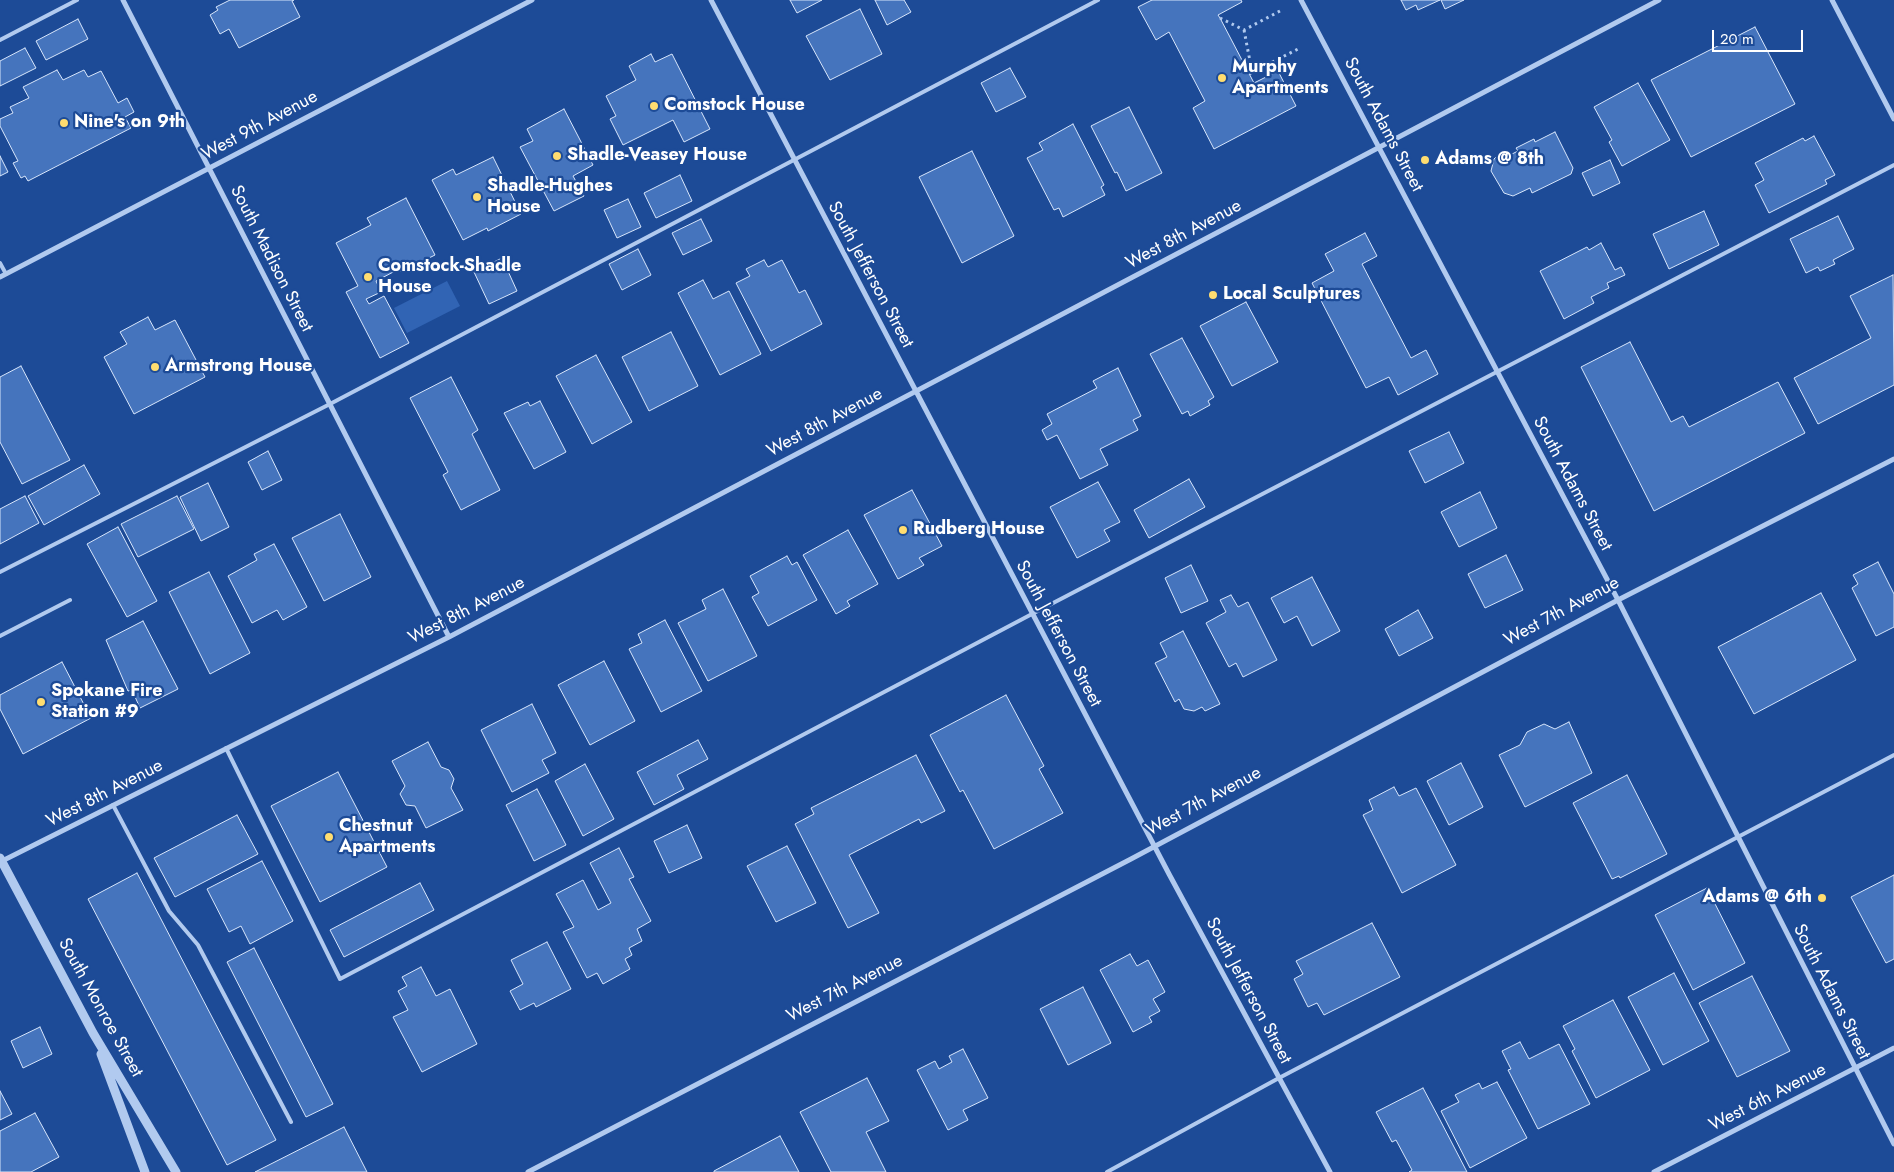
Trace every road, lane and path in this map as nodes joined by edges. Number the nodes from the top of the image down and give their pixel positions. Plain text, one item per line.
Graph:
1 (77, 0) edge
2 (123, 0) edge
3 (532, 0) edge
4 (711, 0) edge
5 (1098, 0) edge
6 (1301, 0) edge
7 (1659, 0) edge
8 (1832, 0) edge
9 (1280, 11) dead end
10 (1220, 18) dead end
11 (1244, 30) junction
12 (0, 40) edge
13 (1300, 48) dead end
14 (1894, 119) edge
15 (1380, 147) junction
16 (795, 161) junction
17 (1894, 165) edge
18 (209, 168) junction
19 (0, 263) edge
20 (3, 276) edge
21 (1497, 371) junction
22 (916, 392) junction
23 (330, 404) junction
24 (1894, 459) edge
25 (0, 572) edge
26 (70, 600) dead end
27 (1618, 600) junction
28 (1032, 614) junction
29 (0, 636) edge
30 (449, 637) junction
31 (226, 748) junction
32 (1894, 755) edge
33 (113, 805) junction
34 (1738, 837) junction
35 (1154, 846) junction
36 (0, 860) edge
37 (93, 1033) junction
38 (1894, 1048) edge
39 (1855, 1069) junction
40 (1279, 1078) junction
41 (291, 1122) dead end
42 (1894, 1144) edge
43 (145, 1172) edge
44 (176, 1172) edge
45 (528, 1172) edge
46 (1107, 1172) edge
47 (1330, 1172) edge
48 (1654, 1172) edge

1 - 12 lane
2 - 18 street, South Madison Street
3 - 18 street, West 9th Avenue
4 - 16 street, South Jefferson Street
5 - 16 lane
6 - 15 street, South Adams Street
7 - 15 street, West 8th Avenue
8 - 14 street
9 - 11 path
10 - 11 path
11 - 13 path
15 - 21 street, South Adams Street
15 - 22 street, West 8th Avenue
16 - 22 street, South Jefferson Street
16 - 23 lane
17 - 21 lane
18 - 20 street, West 9th Avenue
18 - 23 street, South Madison Street
19 - 20 lane
21 - 27 street, South Adams Street
21 - 28 lane
22 - 28 street, South Jefferson Street
22 - 30 street, West 8th Avenue
23 - 25 lane
23 - 30 street, South Madison Street
24 - 27 street, West 7th Avenue
26 - 29 lane
27 - 34 street, South Adams Street
27 - 35 street, West 7th Avenue
28 - 31 lane
28 - 35 street, South Jefferson Street
30 - 31 street, West 8th Avenue
31 - 33 street, West 8th Avenue
32 - 34 lane
33 - 36 street, West 8th Avenue
33 - 41 lane
34 - 39 street, South Adams Street
34 - 40 lane
35 - 40 street, South Jefferson Street
35 - 45 street, West 7th Avenue
36 - 37 street, South Monroe Street
37 - 43 street
37 - 44 street, South Monroe Street
38 - 39 street, West 6th Avenue
39 - 42 street, South Adams Street
39 - 48 street, West 6th Avenue
40 - 46 lane
40 - 47 street, South Jefferson Street

